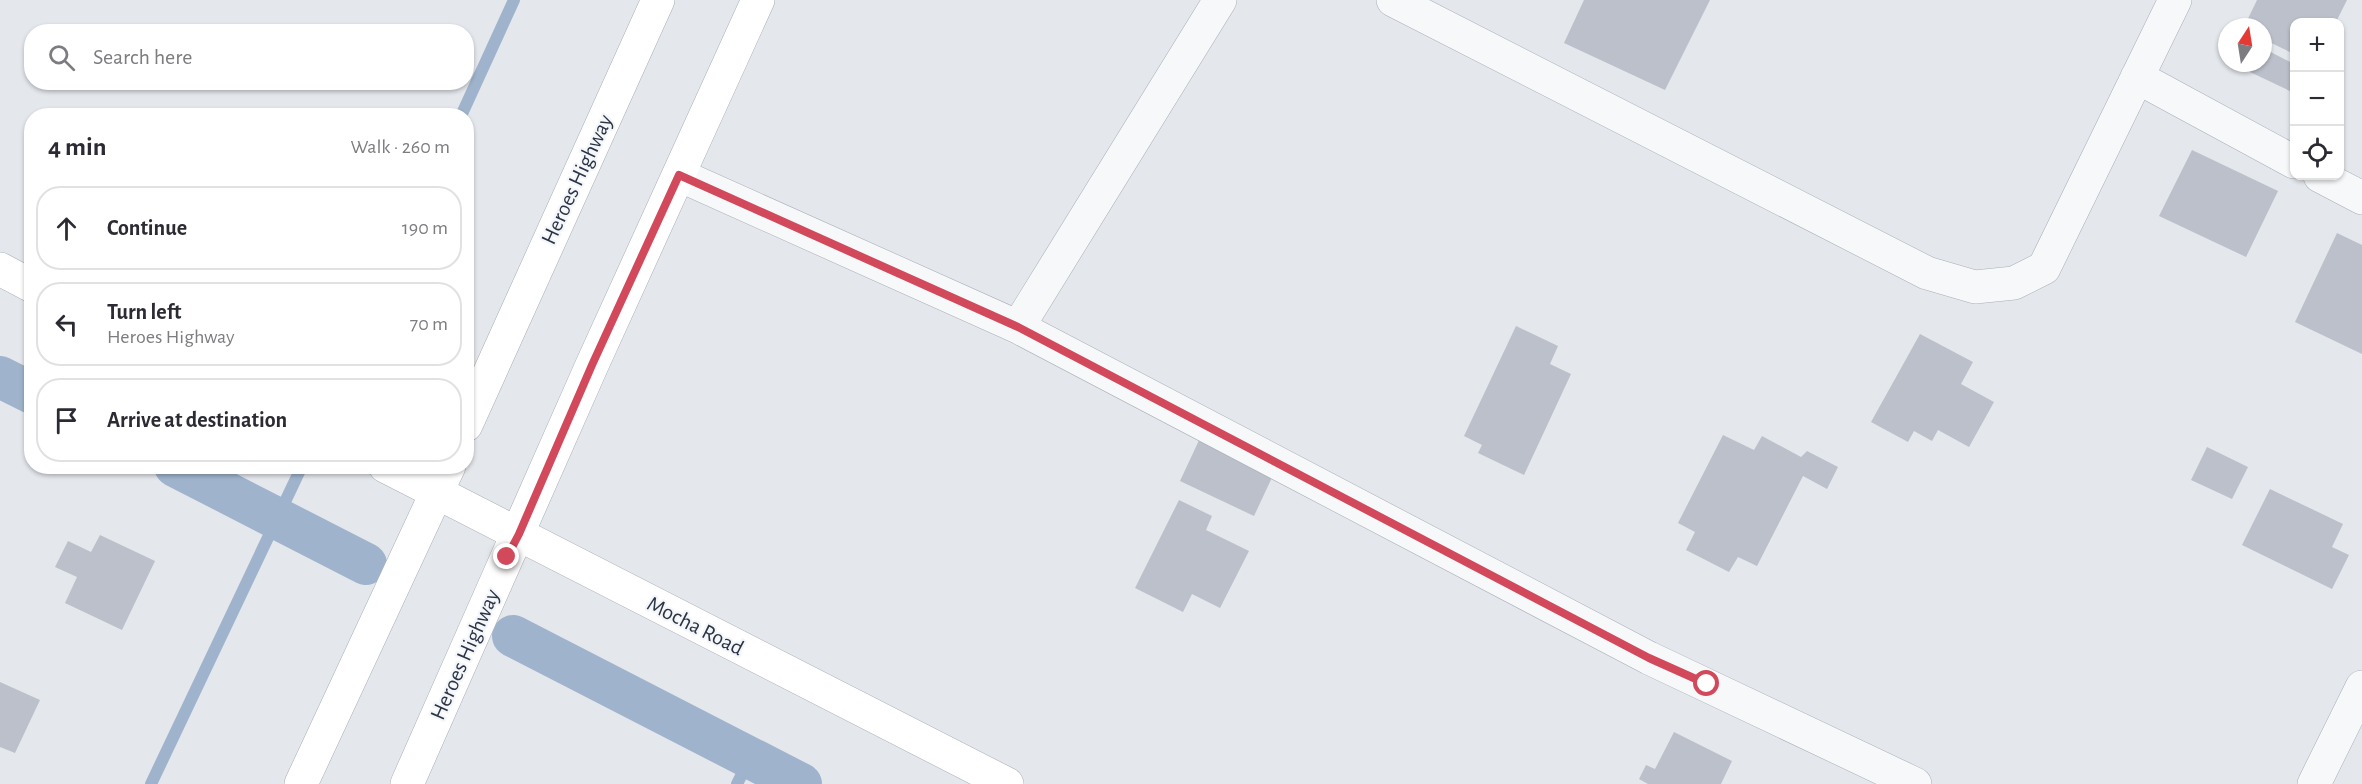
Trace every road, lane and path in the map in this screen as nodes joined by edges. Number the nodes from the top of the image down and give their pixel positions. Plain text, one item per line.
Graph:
1 (658, 0) edge
2 (758, 0) edge
3 (1220, 0) edge
4 (1394, 0) edge
5 (2175, 0) edge
6 (2137, 77) junction
7 (2290, 159) edge
8 (679, 175) junction
9 (2328, 180) edge
10 (2362, 198) edge
11 (0, 269) edge
12 (24, 282) edge
13 (1018, 327) junction
14 (474, 407) edge
15 (418, 474) edge
16 (443, 480) edge
17 (519, 534) junction
18 (2362, 687) edge
19 (301, 784) edge
20 (407, 784) edge
21 (1007, 784) edge
22 (1915, 784) edge
23 (2314, 784) edge

1 - 14 main road, Heroes Highway
2 - 8 main road, Heroes Highway
3 - 13 street
4 - 6 street
5 - 6 street
6 - 7 street
8 - 13 street
8 - 17 main road, Heroes Highway
9 - 10 street
11 - 12 main road
13 - 22 street
15 - 16 main road, Mocha Road
16 - 17 main road, Mocha Road
16 - 19 main road
17 - 20 main road, Heroes Highway
17 - 21 main road, Mocha Road
18 - 23 street

